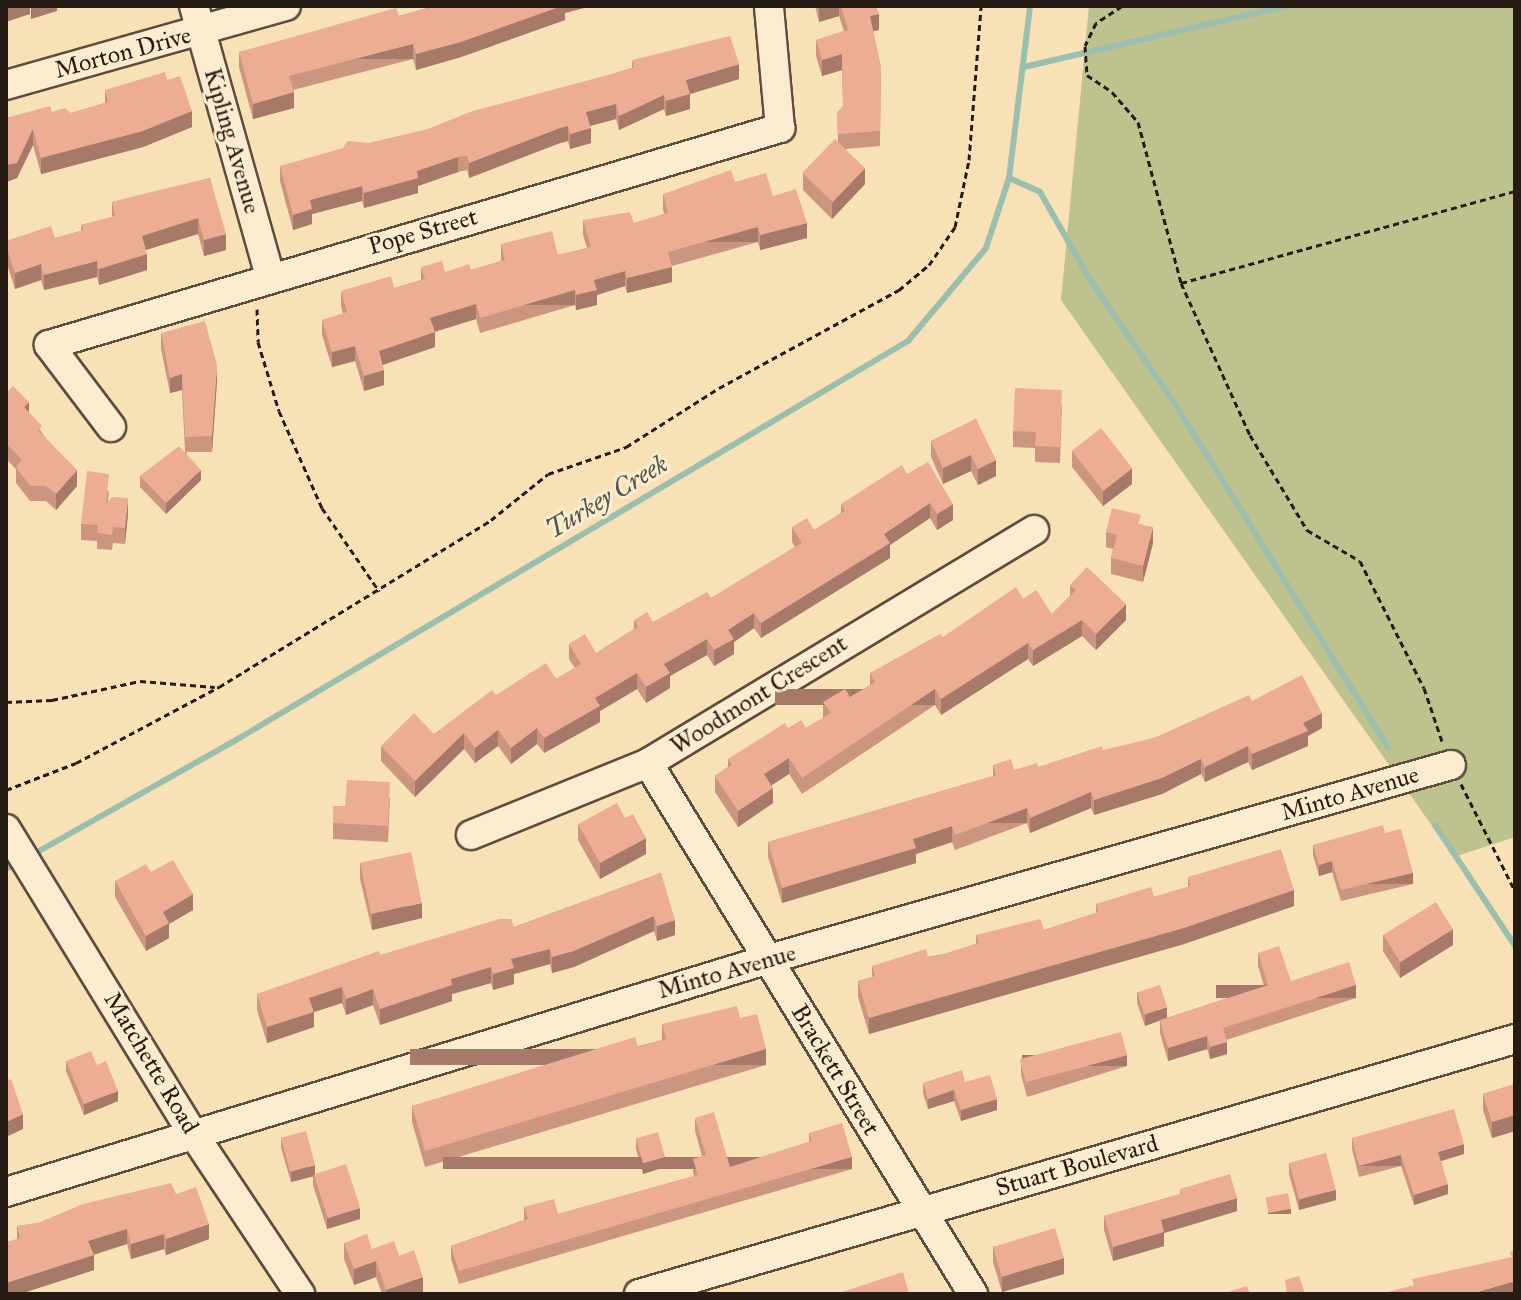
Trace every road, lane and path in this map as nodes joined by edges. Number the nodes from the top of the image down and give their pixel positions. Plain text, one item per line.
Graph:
1 (286, 6) edge
2 (769, 6) edge
3 (981, 6) edge
4 (1122, 6) edge
5 (197, 19) edge
6 (6, 85) edge
7 (1515, 191) edge
8 (270, 276) junction
9 (1181, 283) junction
10 (111, 427) dead end
11 (1034, 530) dead end
12 (379, 591) junction
13 (219, 687) junction
14 (6, 702) edge
15 (648, 763) junction
16 (1451, 765) junction
17 (6, 790) edge
18 (6, 829) edge
19 (471, 835) dead end
20 (1515, 891) edge
21 (769, 959) junction
22 (1515, 1039) edge
23 (192, 1132) junction
24 (6, 1192) edge
25 (921, 1210) junction
26 (300, 1294) edge
27 (639, 1294) edge
28 (973, 1294) edge

1 - 5 street, Morton Drive
2 - 8 street, Pope Street
3 - 12 path
4 - 9 path
5 - 6 street, Morton Drive
5 - 8 street, Kipling Avenue
7 - 9 path
8 - 10 street, Pope Street
8 - 12 path
9 - 16 path
11 - 15 street, Woodmont Crescent
12 - 13 path
13 - 14 path
13 - 17 path
15 - 19 street, Woodmont Crescent
15 - 21 street, Brackett Street
16 - 20 path
16 - 21 street, Minto Avenue
18 - 23 street, Matchette Road
21 - 23 street, Minto Avenue
21 - 25 street, Brackett Street
22 - 25 street, Stuart Boulevard
23 - 24 street, Minto Avenue
23 - 26 street, Matchette Road
25 - 27 street, Stuart Boulevard
25 - 28 street, Brackett Street

